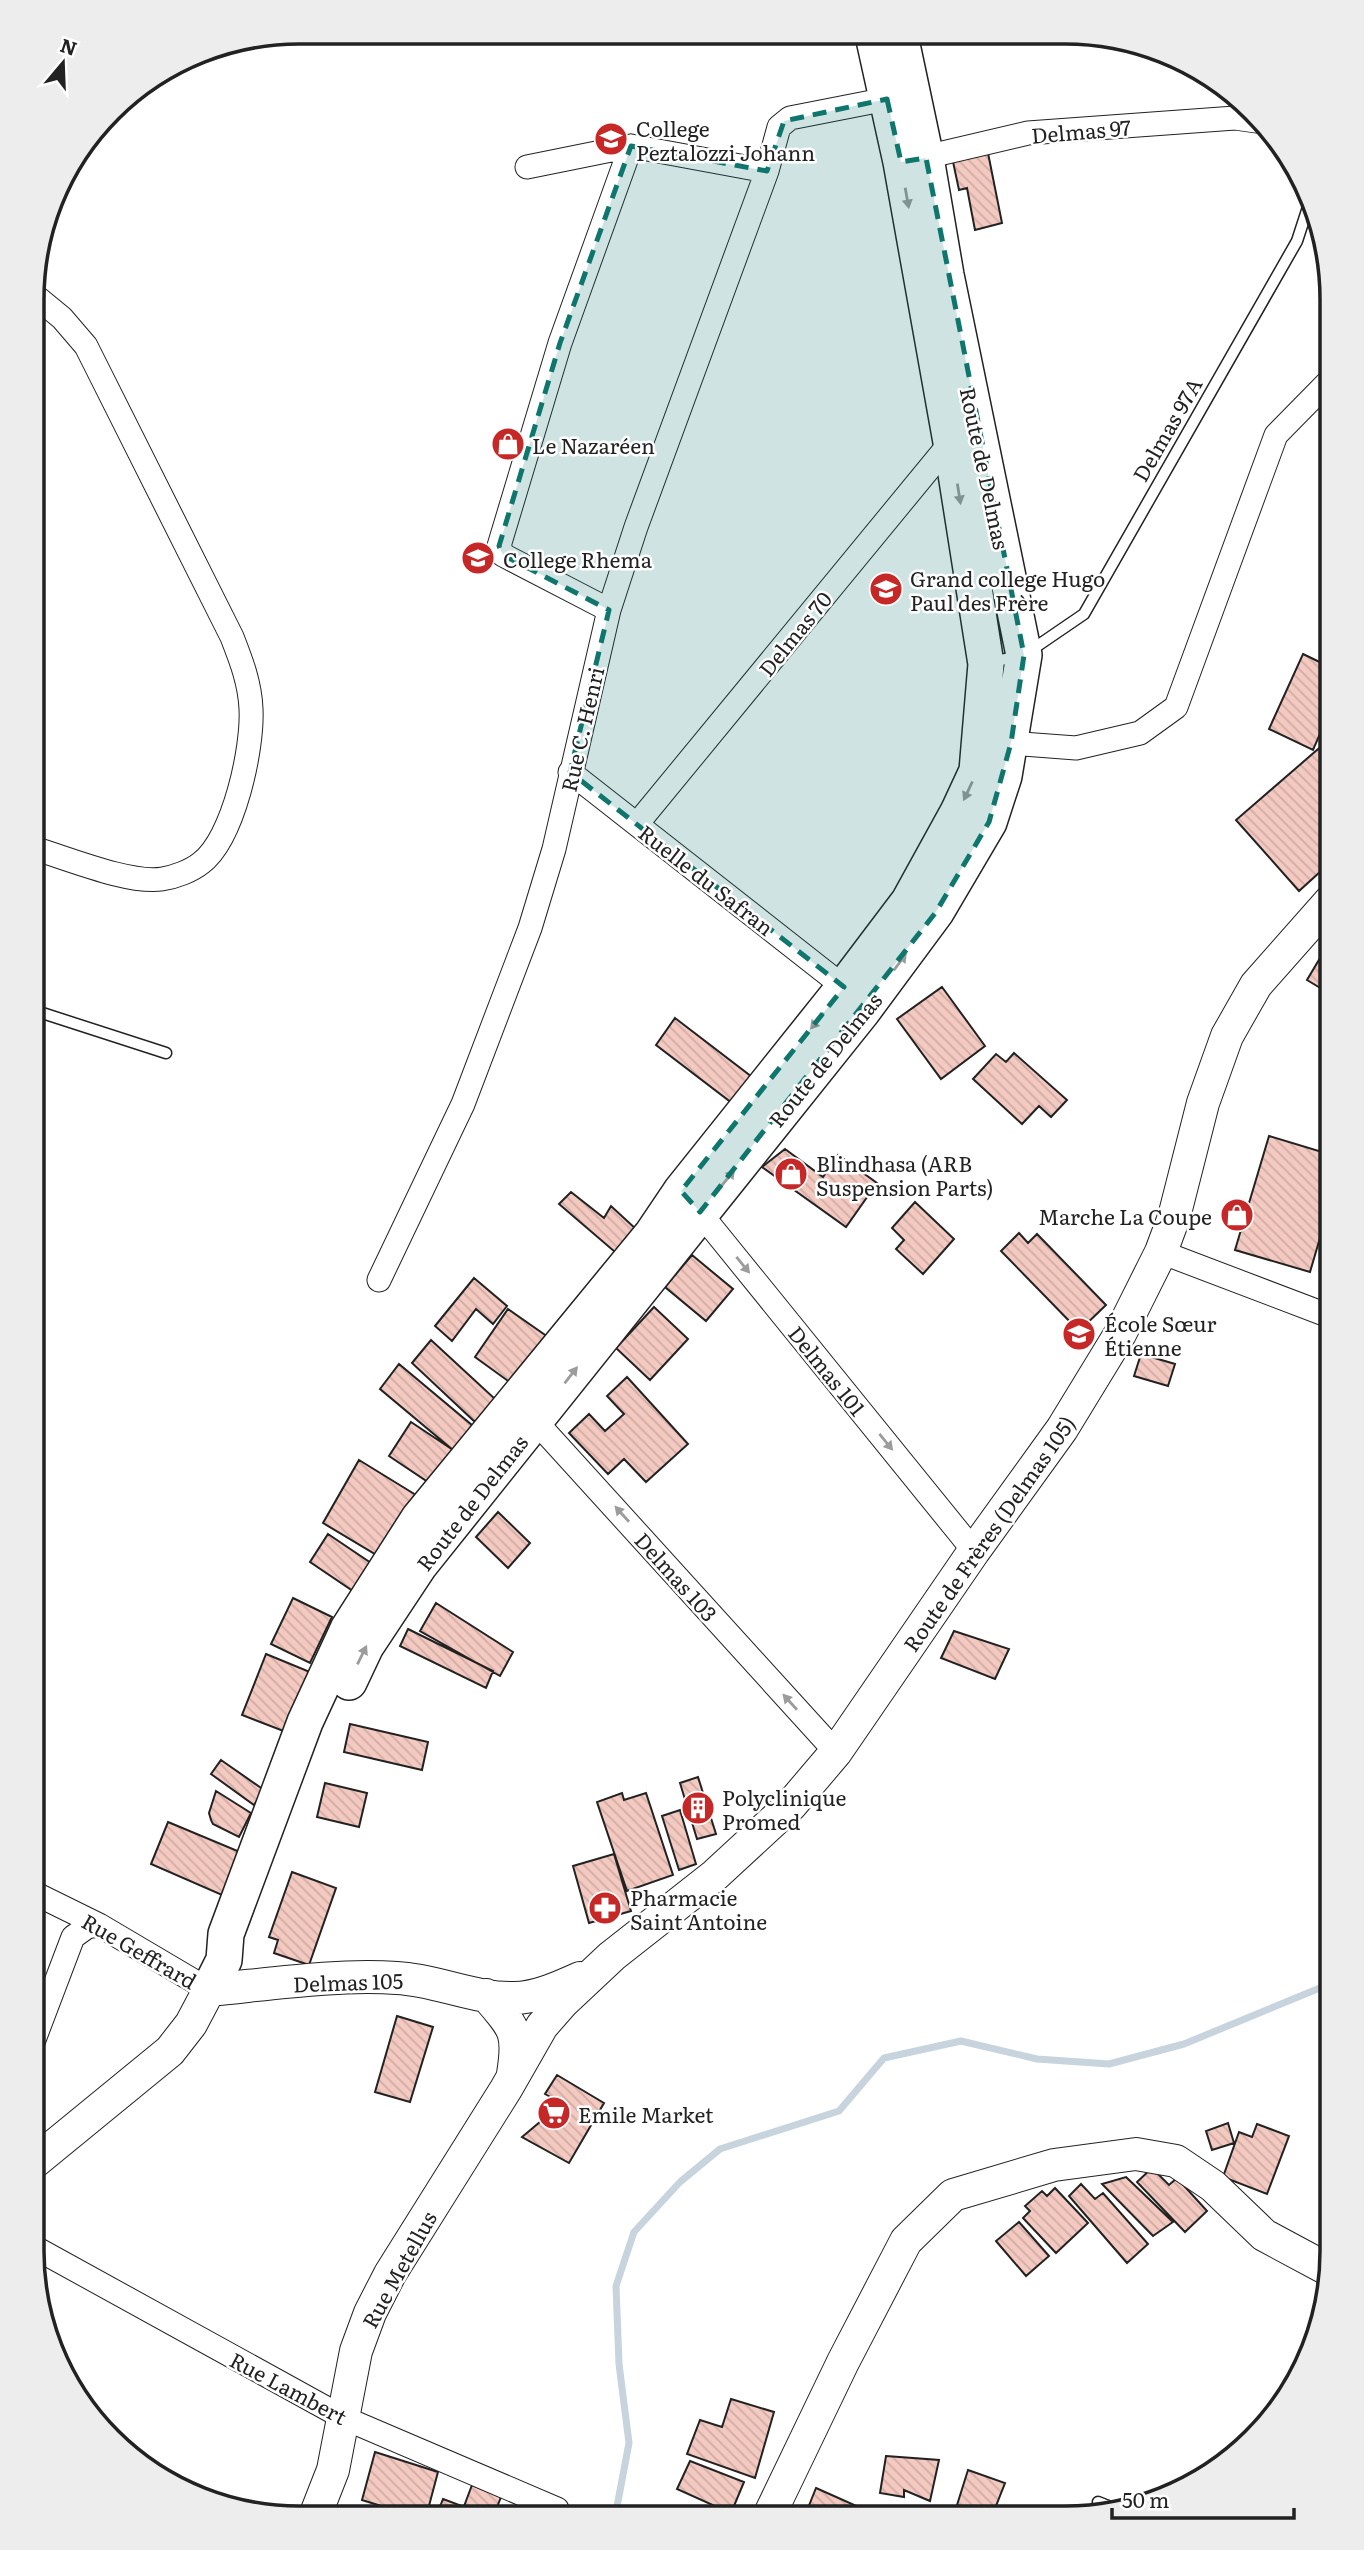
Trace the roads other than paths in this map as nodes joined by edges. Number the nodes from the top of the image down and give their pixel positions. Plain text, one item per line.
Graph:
1 (875, 44) edge
2 (901, 44) edge
3 (887, 99) junction
4 (1246, 120) edge
5 (631, 146) junction
6 (913, 160) junction
7 (527, 167) dead end
8 (767, 171) junction
9 (1306, 214) edge
10 (44, 304) edge
11 (1320, 390) edge
12 (951, 442) junction
13 (609, 610) junction
14 (1024, 655) junction
15 (986, 664) junction
16 (996, 742) junction
17 (570, 772) junction
18 (637, 824) junction
19 (44, 851) edge
20 (1320, 913) edge
21 (844, 987) junction
22 (44, 1014) edge
23 (166, 1053) dead end
24 (690, 1201) junction
25 (1161, 1252) junction
26 (379, 1280) dead end
27 (1320, 1312) edge
28 (526, 1410) junction
29 (974, 1551) junction
30 (836, 1752) junction
31 (44, 1898) edge
32 (99, 1925) junction
33 (594, 1973) junction
34 (217, 1975) junction
35 (486, 1995) junction
36 (44, 2013) edge
37 (512, 2079) junction
38 (44, 2151) edge
39 (44, 2253) edge
40 (1320, 2265) edge
41 (344, 2418) junction
42 (1098, 2502) dead end
43 (1101, 2503) edge
44 (318, 2506) edge
45 (550, 2506) edge
46 (774, 2506) edge

1 - 3 main road, Route de Delmas
2 - 6 main road, Route de Delmas
3 - 6 main road, Route de Delmas
3 - 8 street, Rue C. Henri
4 - 6 street, Delmas 97
5 - 7 street
5 - 8 street
5 - 13 street
6 -> 12 main road, Route de Delmas
6 - 14 main road, Route de Delmas
8 - 13 street, Rue C. Henri
9 - 14 lane, Delmas 97A
10 - 19 street
11 - 16 street
12 -> 15 main road, Route de Delmas
12 - 18 street, Delmas 70
13 - 17 street, Rue C. Henri
14 - 15 lane
14 - 16 main road, Route de Delmas
15 - 16 main road, Route de Delmas
16 -> 21 main road, Route de Delmas
24 -> 16 main road, Route de Delmas
17 - 18 street, Ruelle du Safran
17 - 26 street, Rue C. Henri
18 - 21 street, Ruelle du Safran
20 - 25 main road, Route de Frères (Delmas 105)
21 -> 24 main road, Route de Delmas
22 - 23 lane
24 - 28 main road, Route de Delmas
24 -> 29 street, Delmas 101
25 - 27 street
25 - 29 main road, Route de Frères (Delmas 105)
30 -> 28 street, Delmas 103
28 - 34 main road, Route de Delmas
29 - 30 main road, Route de Frères (Delmas 105)
30 - 33 main road, Route de Frères (Delmas 105)
31 - 32 street, Rue Geffrard
32 - 34 street, Rue Geffrard
32 - 36 street
33 - 35 main road, Delmas 105
33 - 37 main road, Route de Frères (Delmas 105)
34 - 35 main road, Delmas 105
34 - 38 main road, Route de Delmas
35 - 37 main road
37 - 41 main road, Rue Metellus
39 - 41 street, Rue Lambert
40 - 46 main road
41 - 44 main road, Rue Metellus
41 - 45 street, Rue Lambert
42 - 43 lane

